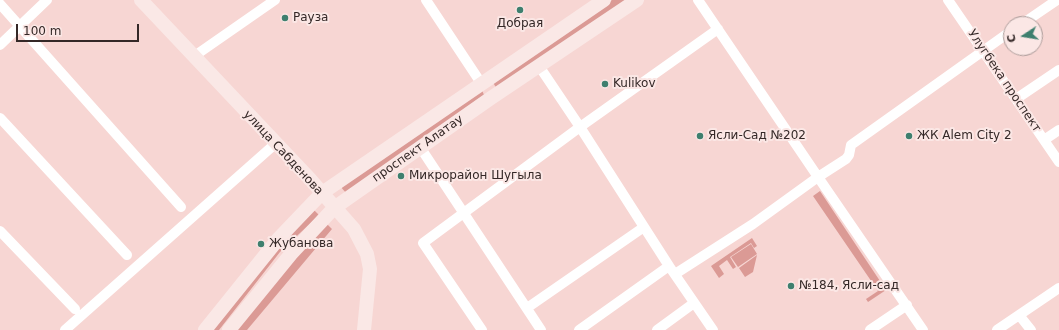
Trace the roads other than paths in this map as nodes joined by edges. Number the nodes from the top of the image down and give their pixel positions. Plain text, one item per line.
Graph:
1 (47, 0) edge
2 (141, 0) edge
3 (275, 0) edge
4 (426, 0) edge
5 (604, 0) edge
6 (637, 0) edge
7 (698, 0) edge
8 (948, 0) edge
9 (1057, 0) edge
10 (0, 4) edge
11 (1034, 16) edge
12 (20, 26) junction
13 (718, 29) junction
14 (1003, 37) edge
15 (0, 45) edge
16 (983, 51) junction
17 (193, 57) junction
18 (539, 66) junction
19 (1059, 70) edge
20 (481, 83) junction
21 (491, 98) junction
22 (1016, 99) junction
23 (0, 118) edge
24 (580, 127) junction
25 (1059, 130) edge
26 (1044, 140) junction
27 (275, 144) junction
28 (420, 147) junction
29 (1059, 162) edge
30 (818, 177) junction
31 (322, 193) junction
32 (181, 207) dead end
33 (334, 208) junction
34 (463, 212) junction
35 (644, 227) junction
36 (0, 231) edge
37 (127, 255) dead end
38 (672, 270) junction
39 (1059, 288) edge
40 (694, 303) junction
41 (907, 305) junction
42 (527, 308) junction
43 (75, 309) dead end
44 (1020, 315) junction
45 (65, 330) edge
46 (205, 330) edge
47 (229, 330) edge
48 (364, 330) edge
49 (482, 330) edge
50 (541, 330) edge
51 (579, 330) edge
52 (657, 330) edge
53 (713, 330) edge
54 (870, 330) edge
55 (923, 330) edge
56 (997, 330) edge
57 (1031, 330) edge

1 - 12 street
2 - 17 main road, улица Сабденова
3 - 17 street
4 - 20 street
5 - 20 main road, проспект Алатау
6 - 18 main road, проспект Алатау
7 - 13 street
8 - 16 street, Улугбека проспект
9 - 11 street
10 - 12 street
12 - 15 street
12 - 32 street
13 - 24 street
13 - 30 street
14 - 16 street
16 - 22 street, Улугбека проспект
16 - 30 street
17 - 27 main road, улица Сабденова
18 - 21 main road, проспект Алатау
18 - 24 street
19 - 22 street
20 - 21 main road
20 - 31 main road, проспект Алатау
21 - 28 main road, проспект Алатау
22 - 26 street, Улугбека проспект
23 - 37 street
24 - 34 street
24 - 35 street
25 - 26 street
26 - 29 street, Улугбека проспект
27 - 31 main road, улица Сабденова
27 - 45 street
28 - 33 main road, проспект Алатау
28 - 34 street
30 - 38 street
30 - 41 street
31 - 33 main road, улица Сабденова
31 - 46 main road, проспект Алатау
33 - 47 main road, проспект Алатау
33 - 48 main road, улица Сабденова
34 - 42 street
34 - 49 street
35 - 38 street
35 - 42 street
36 - 43 street
38 - 40 street
38 - 51 street
39 - 44 street
40 - 52 street
40 - 53 street
41 - 54 street
41 - 55 street
42 - 50 street
44 - 56 street
44 - 57 street

